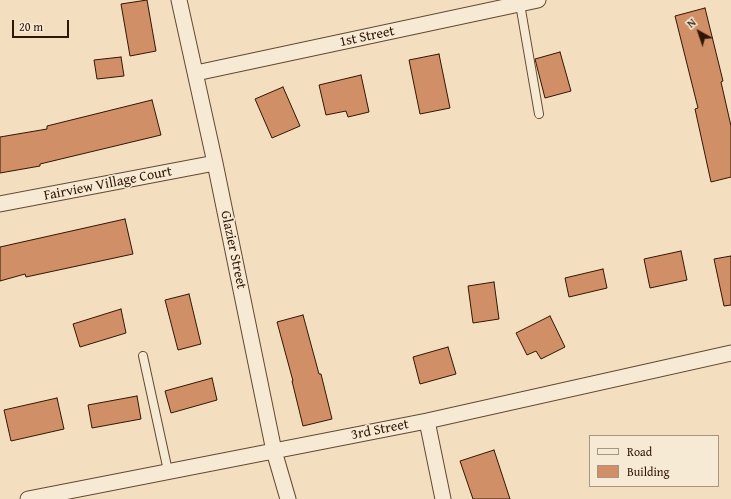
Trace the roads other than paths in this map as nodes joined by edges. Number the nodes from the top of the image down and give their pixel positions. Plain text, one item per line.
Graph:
1 (179, 0) edge
2 (538, 0) edge
3 (520, 4) junction
4 (196, 73) junction
5 (539, 114) dead end
6 (215, 163) junction
7 (0, 204) edge
8 (731, 353) edge
9 (143, 356) dead end
10 (427, 422) junction
11 (274, 451) junction
12 (168, 472) junction
13 (28, 499) edge
14 (288, 499) edge
15 (443, 499) edge

1 - 4 street, Glazier Street
2 - 3 street, 1st Street
3 - 4 street, 1st Street
3 - 5 lane
4 - 6 street, Glazier Street
6 - 7 street, Fairview Village Court
6 - 11 street, Glazier Street
8 - 10 street, 3rd Street
9 - 12 lane
10 - 11 street, 3rd Street
10 - 15 street
11 - 12 street, 3rd Street
11 - 14 street, Glazier Street
12 - 13 street, 3rd Street

